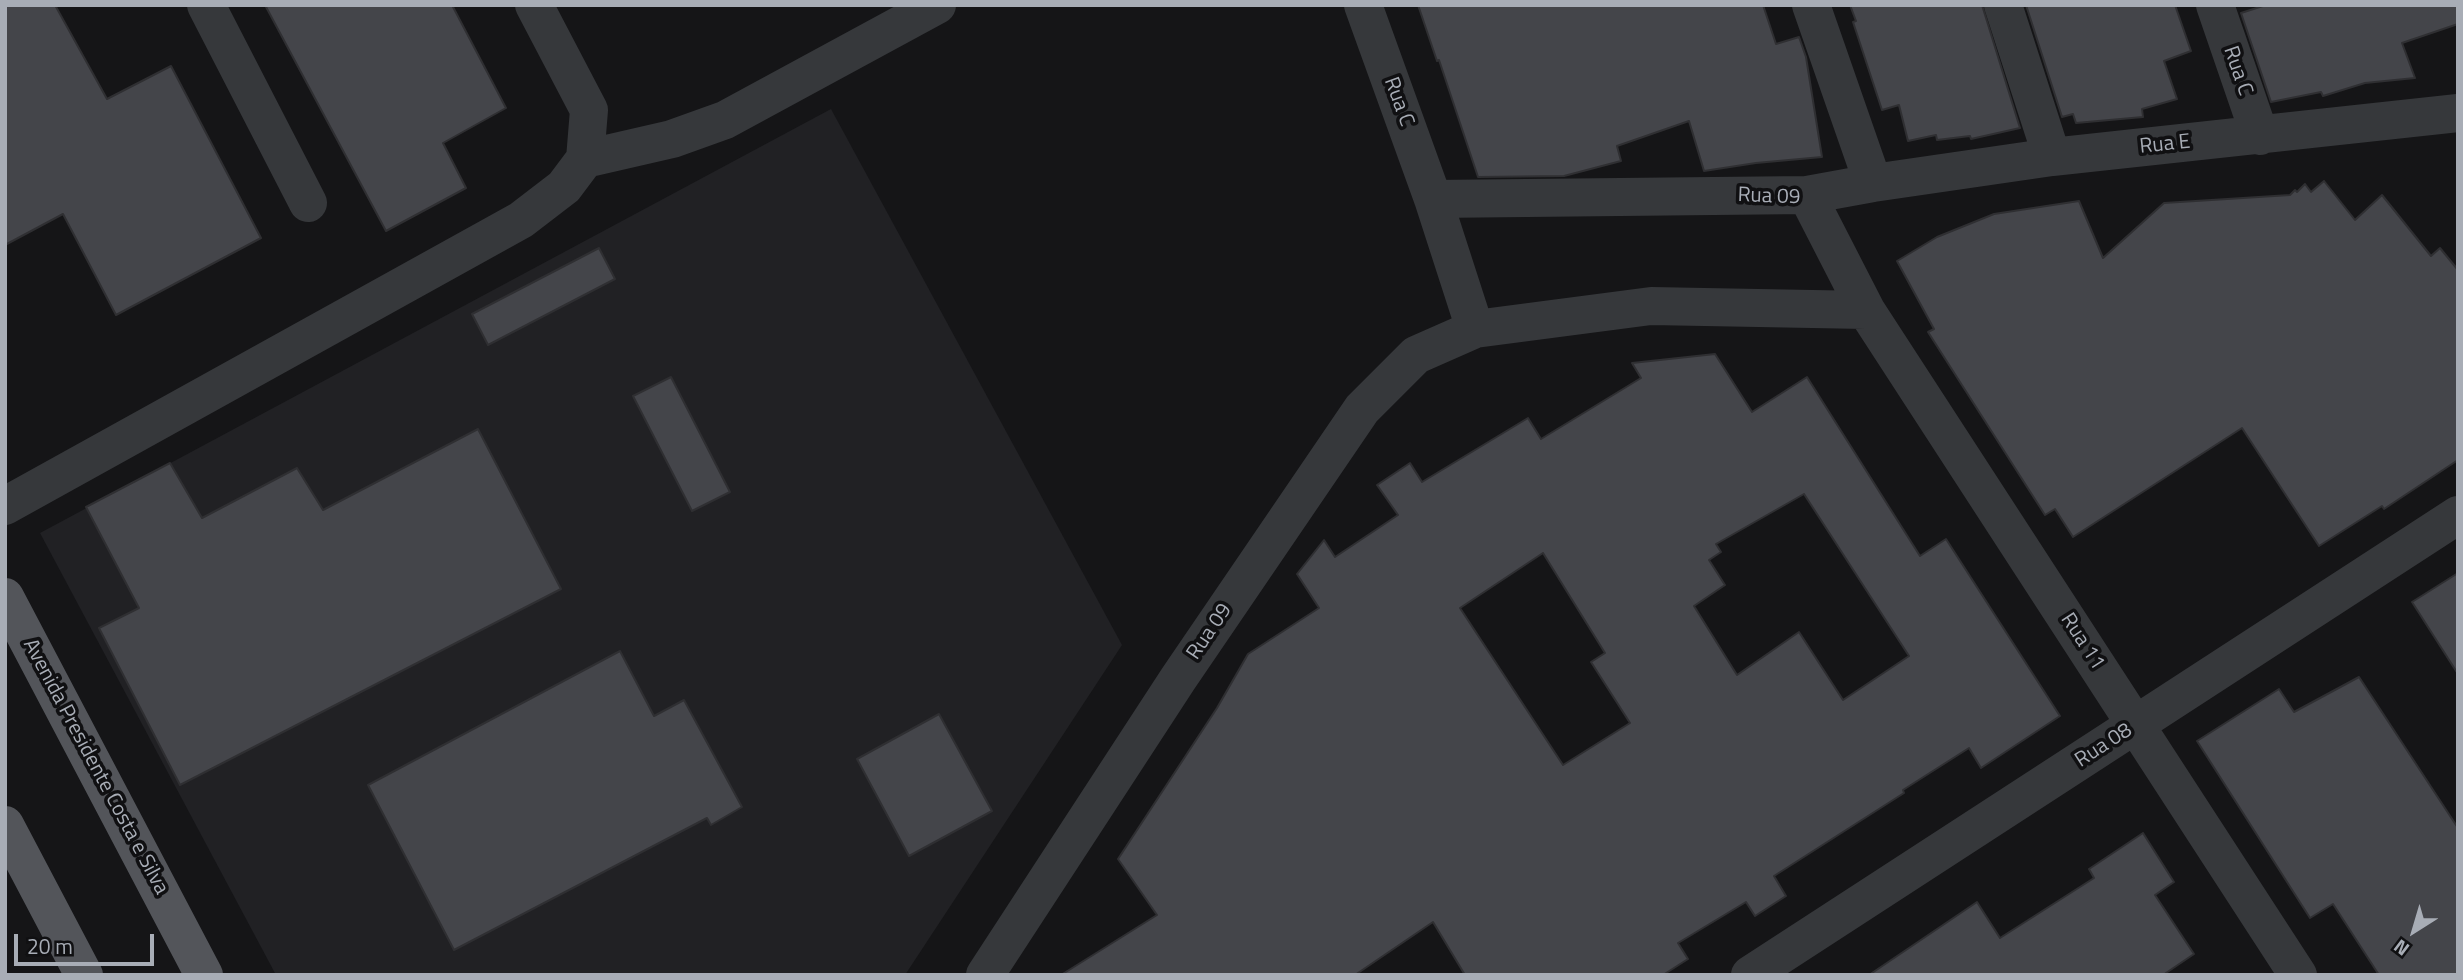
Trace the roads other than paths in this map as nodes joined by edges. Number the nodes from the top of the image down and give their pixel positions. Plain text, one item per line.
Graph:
1 (206, 5) edge
2 (534, 5) edge
3 (937, 5) edge
4 (1363, 5) edge
5 (1811, 5) edge
6 (2003, 5) edge
7 (2215, 5) edge
8 (2458, 113) edge
9 (2260, 136) junction
10 (2052, 157) junction
11 (585, 159) junction
12 (1873, 183) junction
13 (1807, 195) junction
14 (1433, 199) junction
15 (308, 203) dead end
16 (1866, 310) junction
17 (1475, 329) junction
18 (5, 506) edge
19 (2458, 514) edge
20 (5, 597) edge
21 (2136, 725) junction
22 (5, 825) edge
23 (84, 975) edge
24 (204, 975) edge
25 (985, 975) edge
26 (1749, 975) edge
27 (2298, 975) edge

1 - 15 street
2 - 11 street
3 - 11 street
4 - 14 street, Rua C
5 - 12 street
6 - 10 street
7 - 9 street, Rua C
8 - 9 street, Rua E
9 - 10 street, Rua E
10 - 12 street, Rua E
11 - 18 street
12 - 13 street, Rua E
13 - 14 street, Rua 09
13 - 16 street, Rua 09
14 - 17 street
16 - 17 street, Rua 09
16 - 21 street, Rua 11
17 - 25 street, Rua 09
19 - 21 street, Rua 08
20 - 24 main road, Avenida Presidente Costa e Silva
21 - 26 street, Rua 08
21 - 27 street, Rua 11
22 - 23 main road

